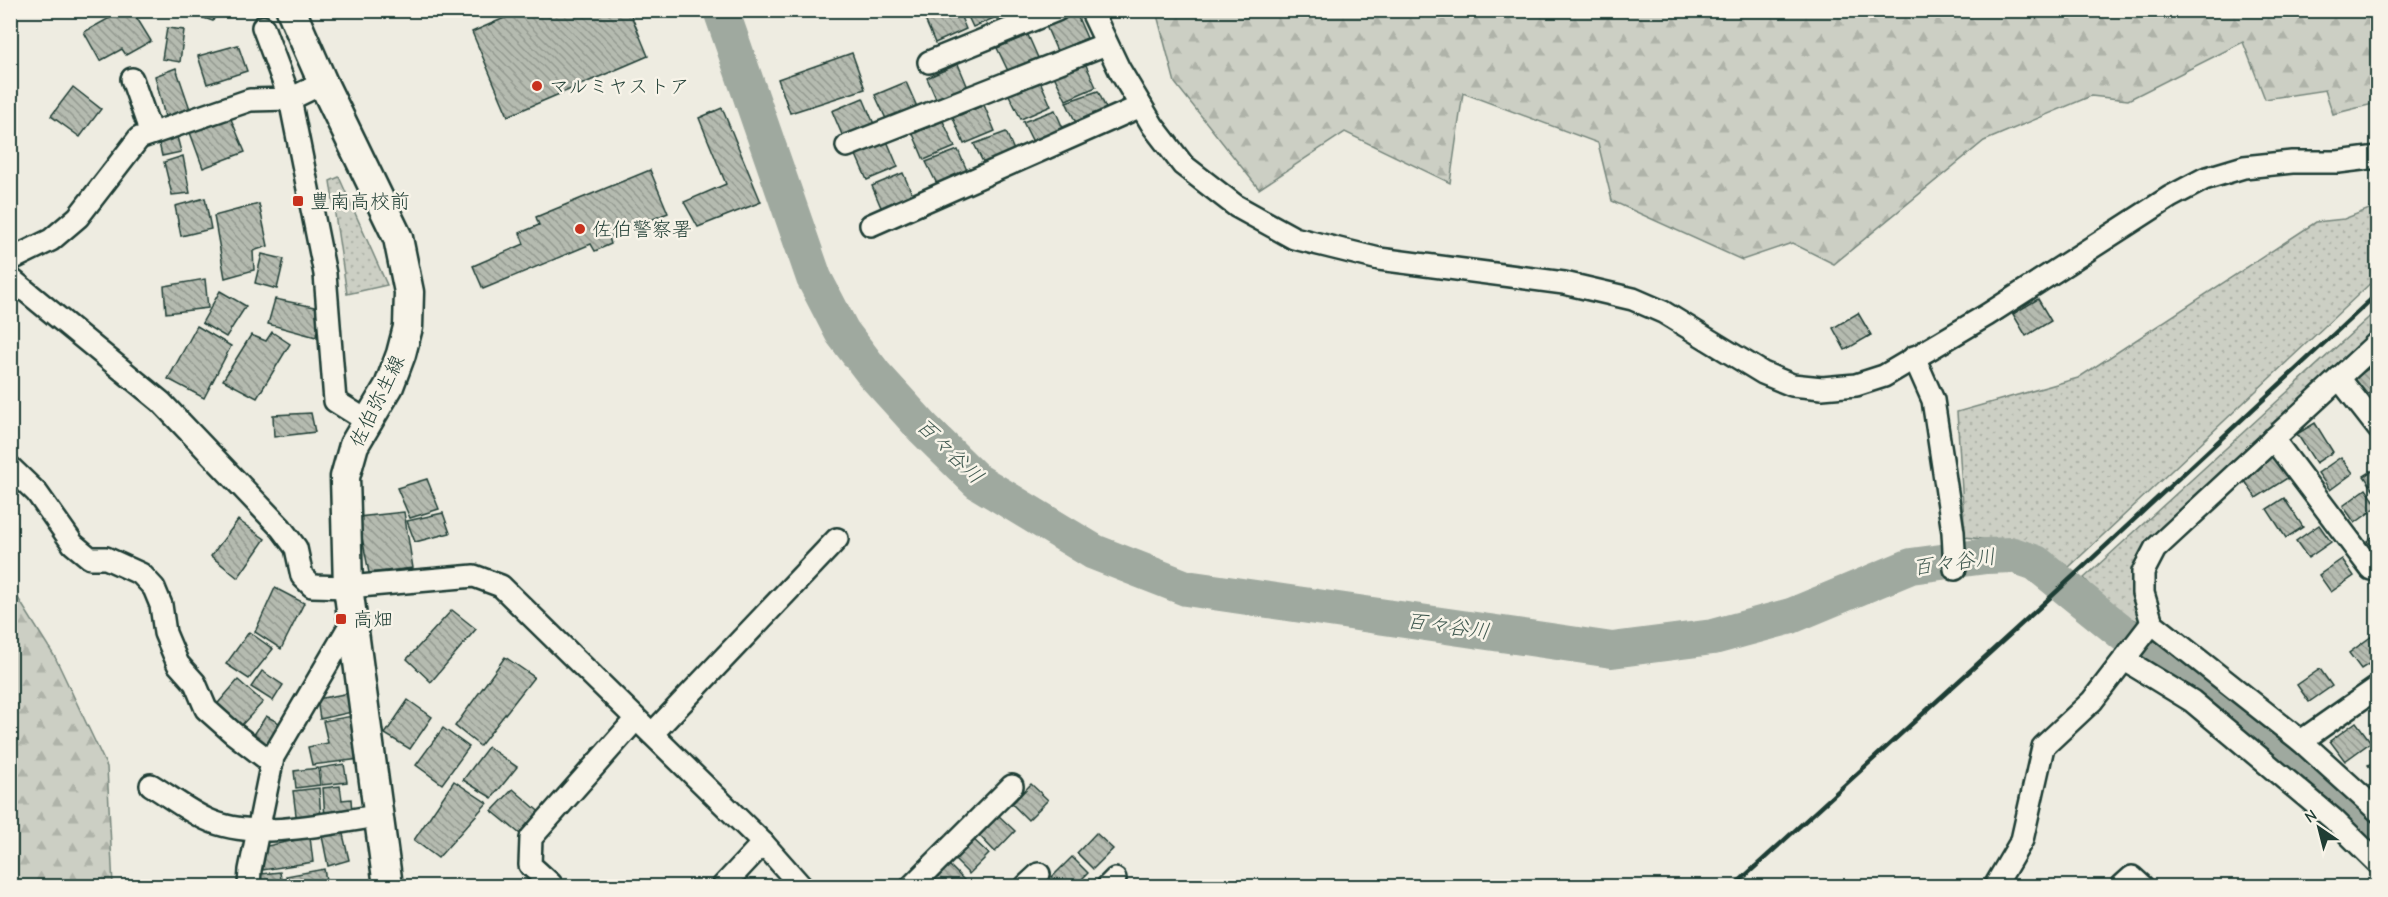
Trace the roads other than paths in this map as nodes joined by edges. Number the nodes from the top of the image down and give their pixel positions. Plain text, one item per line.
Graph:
1 (291, 10) edge
2 (1058, 10) edge
3 (1090, 10) edge
4 (263, 27) dead end
5 (1106, 44) junction
6 (929, 62) dead end
7 (132, 79) dead end
8 (323, 84) junction
9 (290, 99) junction
10 (1141, 106) junction
11 (151, 133) junction
12 (847, 146) dead end
13 (2378, 157) edge
14 (871, 225) dead end
15 (10, 260) edge
16 (10, 278) edge
17 (2378, 342) edge
18 (1914, 357) junction
19 (2339, 378) junction
20 (367, 421) junction
21 (2378, 428) edge
22 (2273, 439) junction
23 (10, 466) edge
24 (837, 539) dead end
25 (1955, 569) dead end
26 (2371, 569) dead end
27 (348, 587) junction
28 (352, 620) junction
29 (2152, 623) junction
30 (2125, 660) junction
31 (2378, 687) edge
32 (636, 718) junction
33 (651, 734) junction
34 (2301, 741) junction
35 (272, 763) junction
36 (151, 785) dead end
37 (1012, 786) dead end
38 (2378, 811) edge
39 (378, 816) junction
40 (258, 832) junction
41 (763, 843) junction
42 (2378, 863) edge
43 (249, 886) edge
44 (388, 886) edge
45 (550, 886) edge
46 (723, 886) edge
47 (801, 886) edge
48 (912, 886) edge
49 (1995, 886) edge
50 (2122, 886) edge
51 (2142, 886) edge

1 - 8 main road, 佐伯弥生線
2 - 6 street
3 - 5 street
4 - 9 street
5 - 10 street
5 - 12 street
7 - 11 street
8 - 9 street
8 - 20 main road, 佐伯弥生線
9 - 11 street
9 - 20 street
10 - 14 street
10 - 18 street
11 - 15 street
13 - 18 street
16 - 27 street
17 - 19 street
18 - 25 street
19 - 21 street
19 - 22 street
20 - 27 main road, 佐伯弥生線
22 - 26 street
22 - 29 street
23 - 35 street
24 - 33 street
27 - 28 main road, 佐伯弥生線
27 - 32 street
28 - 35 street
28 - 39 main road, 佐伯弥生線
29 - 30 street
29 - 34 street
30 - 42 street
30 - 49 street
31 - 34 street
32 - 33 street
32 - 45 street
33 - 41 street
34 - 38 street
35 - 40 street
36 - 40 street
37 - 48 street
39 - 40 street
39 - 44 main road, 佐伯弥生線
40 - 43 street
41 - 46 street
41 - 47 street
50 - 51 street

